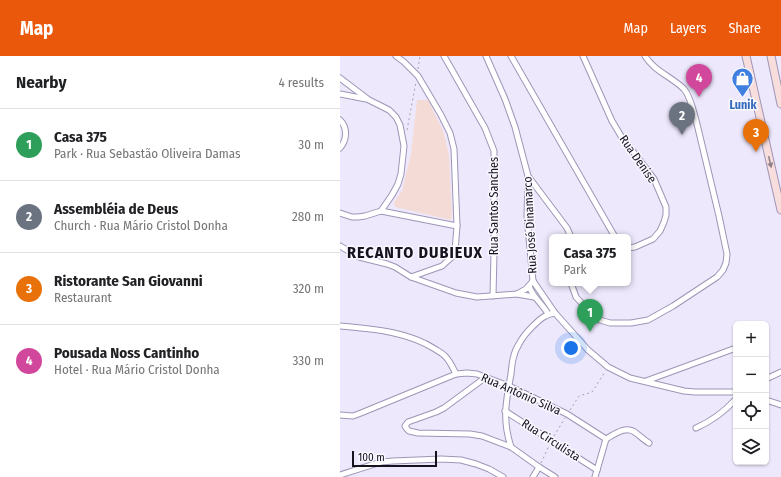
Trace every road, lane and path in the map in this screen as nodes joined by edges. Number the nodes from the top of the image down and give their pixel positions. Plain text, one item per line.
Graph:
1 (396, 56) edge
2 (420, 56) edge
3 (444, 56) edge
4 (486, 56) edge
5 (511, 56) edge
6 (583, 56) edge
7 (645, 56) edge
8 (746, 56) edge
9 (771, 56) edge
10 (417, 75) junction
11 (340, 78) edge
12 (340, 94) edge
13 (369, 100) junction
14 (781, 104) edge
15 (340, 120) edge
16 (406, 132) dead end
17 (340, 148) edge
18 (528, 176) junction
19 (781, 210) edge
20 (381, 211) junction
21 (340, 213) edge
22 (457, 226) junction
23 (570, 234) edge
24 (613, 234) edge
25 (340, 246) edge
26 (631, 248) edge
27 (411, 277) junction
28 (533, 281) junction
29 (529, 286) junction
30 (572, 286) edge
31 (517, 294) junction
32 (493, 296) junction
33 (534, 297) junction
34 (555, 313) junction
35 (548, 314) junction
36 (340, 326) edge
37 (733, 349) edge
38 (608, 367) junction
39 (781, 372) edge
40 (456, 374) junction
41 (486, 377) junction
42 (769, 378) edge
43 (645, 382) junction
44 (509, 386) junction
45 (733, 391) edge
46 (769, 401) edge
47 (733, 402) edge
48 (781, 405) edge
49 (505, 411) junction
50 (567, 414) junction
51 (340, 415) edge
52 (696, 428) dead end
53 (606, 439) junction
54 (649, 443) dead end
55 (511, 447) junction
56 (539, 467) junction
57 (597, 470) junction
58 (340, 475) edge
59 (503, 477) edge
60 (533, 477) edge
61 (555, 477) edge
62 (595, 477) edge

1 - 10 street
2 - 10 path
3 - 32 street, Rua Santos Sanches
4 - 18 street, Rua José Dinamarco
5 - 24 street
6 - 26 street, Rua Denise
7 - 30 street
8 -> 19 main road
9 - 14 main road
10 - 16 path
10 - 22 street
11 - 13 street
12 - 13 street
13 - 20 street
15 - 17 street
18 - 23 street
18 - 28 street, Rua José Dinamarco
20 - 21 street
20 - 22 street
22 - 27 street
25 - 27 street
27 - 32 street
28 - 29 street
28 - 34 street
29 - 31 street
29 - 33 street
31 - 32 street
31 - 33 street
33 - 35 street
34 - 35 street
34 - 38 street
35 - 44 street
36 - 40 street
37 - 43 street
38 - 43 street
38 - 50 path
39 - 42 street
40 - 41 street, Rua Antônio Silva
40 - 51 street, Rua Antônio Silva
41 - 44 street, Rua Antônio Silva
41 - 55 street
43 - 45 street
44 - 49 street
44 - 50 street, Rua Antônio Silva
46 - 48 street
47 - 52 street
49 - 55 street
49 - 57 street, Rua Circulista
50 - 53 street, Rua Antônio Silva
53 - 54 street
53 - 57 street
55 - 56 street
56 - 60 street
56 - 61 street
57 - 62 street
58 - 59 street

